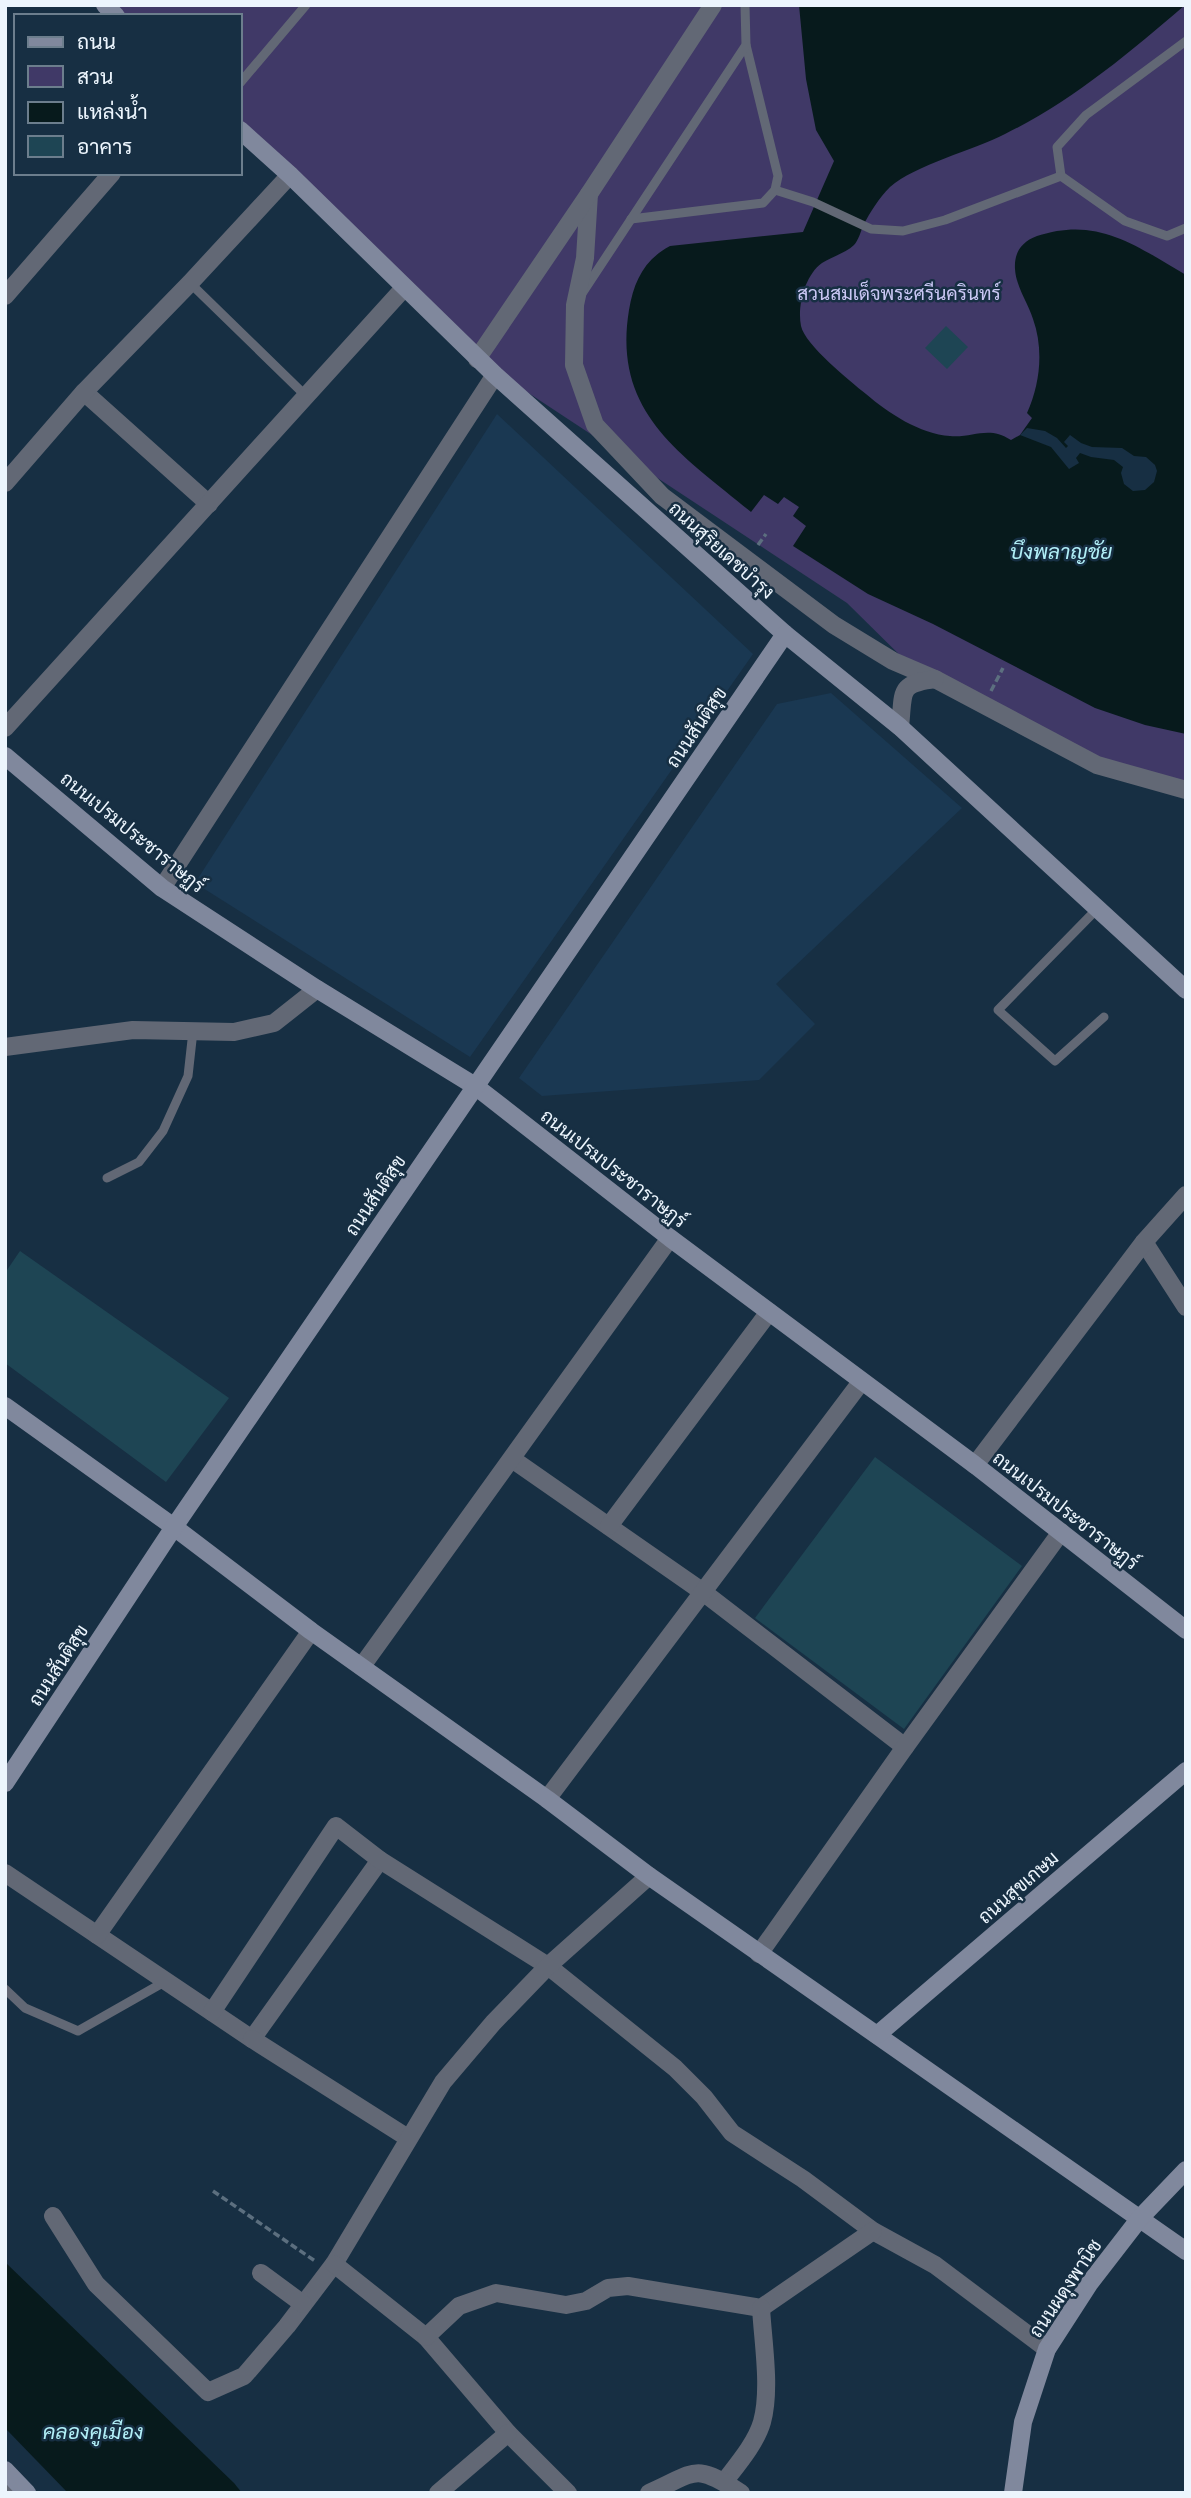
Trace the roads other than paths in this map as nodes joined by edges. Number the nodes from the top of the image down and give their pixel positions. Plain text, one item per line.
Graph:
1 (306, 5) edge
2 (713, 5) edge
3 (745, 5) edge
4 (1186, 41) edge
5 (746, 45) junction
6 (242, 81) edge
7 (242, 132) edge
8 (109, 175) edge
9 (290, 175) junction
10 (1060, 176) junction
11 (775, 190) junction
12 (589, 194) junction
13 (631, 219) junction
14 (1186, 228) edge
15 (190, 283) junction
16 (404, 288) junction
17 (5, 296) edge
18 (575, 305) junction
19 (477, 359) junction
20 (495, 375) junction
21 (83, 392) junction
22 (307, 397) junction
23 (5, 484) edge
24 (209, 504) junction
25 (785, 634) junction
26 (935, 679) junction
27 (900, 727) junction
28 (5, 728) edge
29 (5, 756) edge
30 (1186, 790) edge
31 (162, 888) junction
32 (1097, 909) junction
33 (317, 989) junction
34 (1186, 990) edge
35 (1104, 1017) dead end
36 (193, 1031) junction
37 (5, 1047) edge
38 (475, 1086) junction
39 (107, 1178) dead end
40 (1186, 1195) edge
41 (670, 1238) junction
42 (1144, 1242) junction
43 (1186, 1307) edge
44 (769, 1312) junction
45 (861, 1382) junction
46 (5, 1406) edge
47 (513, 1459) junction
48 (975, 1465) junction
49 (609, 1526) junction
50 (174, 1527) junction
51 (1061, 1532) junction
52 (703, 1592) junction
53 (1186, 1630) edge
54 (311, 1631) junction
55 (362, 1667) junction
56 (905, 1747) junction
57 (1186, 1771) edge
58 (5, 1783) edge
59 (547, 1799) junction
60 (380, 1860) junction
61 (5, 1873) edge
62 (649, 1876) junction
63 (97, 1936) junction
64 (759, 1954) junction
65 (548, 1966) junction
66 (166, 1982) junction
67 (5, 1989) edge
68 (212, 2012) junction
69 (877, 2035) junction
70 (253, 2039) junction
71 (408, 2138) junction
72 (1186, 2170) edge
73 (52, 2217) dead end
74 (1140, 2218) junction
75 (873, 2231) junction
76 (1186, 2251) edge
77 (331, 2267) junction
78 (261, 2273) dead end
79 (303, 2304) junction
80 (761, 2308) junction
81 (426, 2337) junction
82 (1047, 2348) junction
83 (508, 2433) junction
84 (724, 2482) junction
85 (438, 2493) edge
86 (568, 2493) edge
87 (649, 2493) edge
88 (741, 2493) edge
89 (1013, 2493) edge

1 - 6 lane
2 - 12 street
3 - 5 lane
4 - 10 lane
5 - 11 lane
5 - 13 lane
7 - 9 street, ถนนสุริยเดชบำรุง
8 - 17 street
9 - 15 street
9 - 16 street, ถนนสุริยเดชบำรุง
10 - 11 lane
10 - 14 lane
11 - 13 lane
12 - 18 street
12 - 19 street
13 - 18 lane
15 - 21 street
15 - 22 lane
16 - 19 street, ถนนสุริยเดชบำรุง
16 - 22 street
18 - 26 street
19 - 20 street, ถนนสุริยเดชบำรุง
20 - 25 street, ถนนสุริยเดชบำรุง
20 - 31 street
21 - 23 street
21 - 24 street
22 - 24 street
24 - 28 street
25 - 27 street, ถนนสุริยเดชบำรุง
25 - 38 street, ถนนสันติสุข
26 - 27 street
26 - 30 street
27 - 32 street, ถนนสุริยเดชบำรุง
29 - 31 street, ถนนเปรมประชาราษฏร์
31 - 33 street, ถนนเปรมประชาราษฏร์
32 - 34 street, ถนนสุริยเดชบำรุง
32 - 35 lane
33 - 36 street
33 - 38 street, ถนนเปรมประชาราษฏร์
36 - 37 street
36 - 39 lane
38 - 41 street, ถนนเปรมประชาราษฏร์
38 - 50 street, ถนนสันติสุข
40 - 42 street
41 - 44 street, ถนนเปรมประชาราษฏร์
41 - 47 street
42 - 43 street
42 - 48 street
44 - 45 street, ถนนเปรมประชาราษฏร์
44 - 49 street
45 - 48 street, ถนนเปรมประชาราษฏร์
45 - 52 street
46 - 50 street
47 - 49 street
47 - 55 street
48 - 51 street, ถนนเปรมประชาราษฏร์
49 - 52 street
50 - 54 street
50 - 58 street, ถนนสันติสุข
51 - 53 street, ถนนเปรมประชาราษฏร์
51 - 56 street
52 - 56 street
52 - 59 street
54 - 55 street
54 - 63 street
55 - 59 street
56 - 64 street
57 - 69 street, ถนนสุขเกษม
59 - 62 street
60 - 65 street
60 - 68 street
60 - 70 street
61 - 63 street
62 - 64 street
62 - 65 street
63 - 66 street
64 - 69 street
65 - 71 street
65 - 75 street
66 - 67 lane
66 - 68 street
68 - 70 street
69 - 74 street
70 - 71 street
71 - 77 street
72 - 74 street, ถนนผดุงพานิช
73 - 79 street
74 - 76 street
74 - 82 street, ถนนผดุงพานิช
75 - 80 street
75 - 82 street
77 - 79 street
77 - 81 street
78 - 79 street
80 - 81 street
80 - 84 street
81 - 83 street
82 - 89 street, ถนนผดุงพานิช
83 - 85 street
83 - 86 street
84 - 87 street
84 - 88 street

